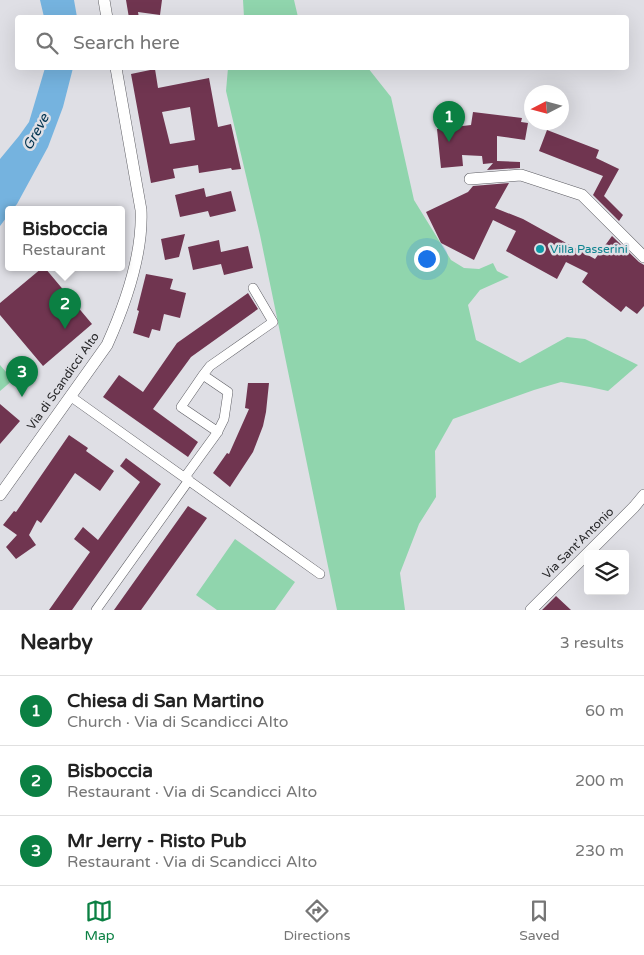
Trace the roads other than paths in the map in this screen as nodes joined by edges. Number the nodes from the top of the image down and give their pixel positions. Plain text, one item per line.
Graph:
1 (104, 0) edge
2 (106, 15) edge
3 (116, 70) edge
4 (470, 179) dead end
5 (644, 257) edge
6 (253, 288) dead end
7 (203, 375) junction
8 (70, 396) junction
9 (218, 432) junction
10 (187, 479) junction
11 (0, 495) edge
12 (644, 495) edge
13 (320, 574) dead end
14 (96, 610) edge
15 (530, 610) edge

1 - 2 street
3 - 8 street, Via di Scandicci Alto
4 - 5 street
6 - 7 street
7 - 9 street
7 - 9 street
8 - 10 street
8 - 11 street, Via di Scandicci Alto
9 - 10 street
10 - 13 street
10 - 14 street
12 - 15 street, Via Sant'Antonio

